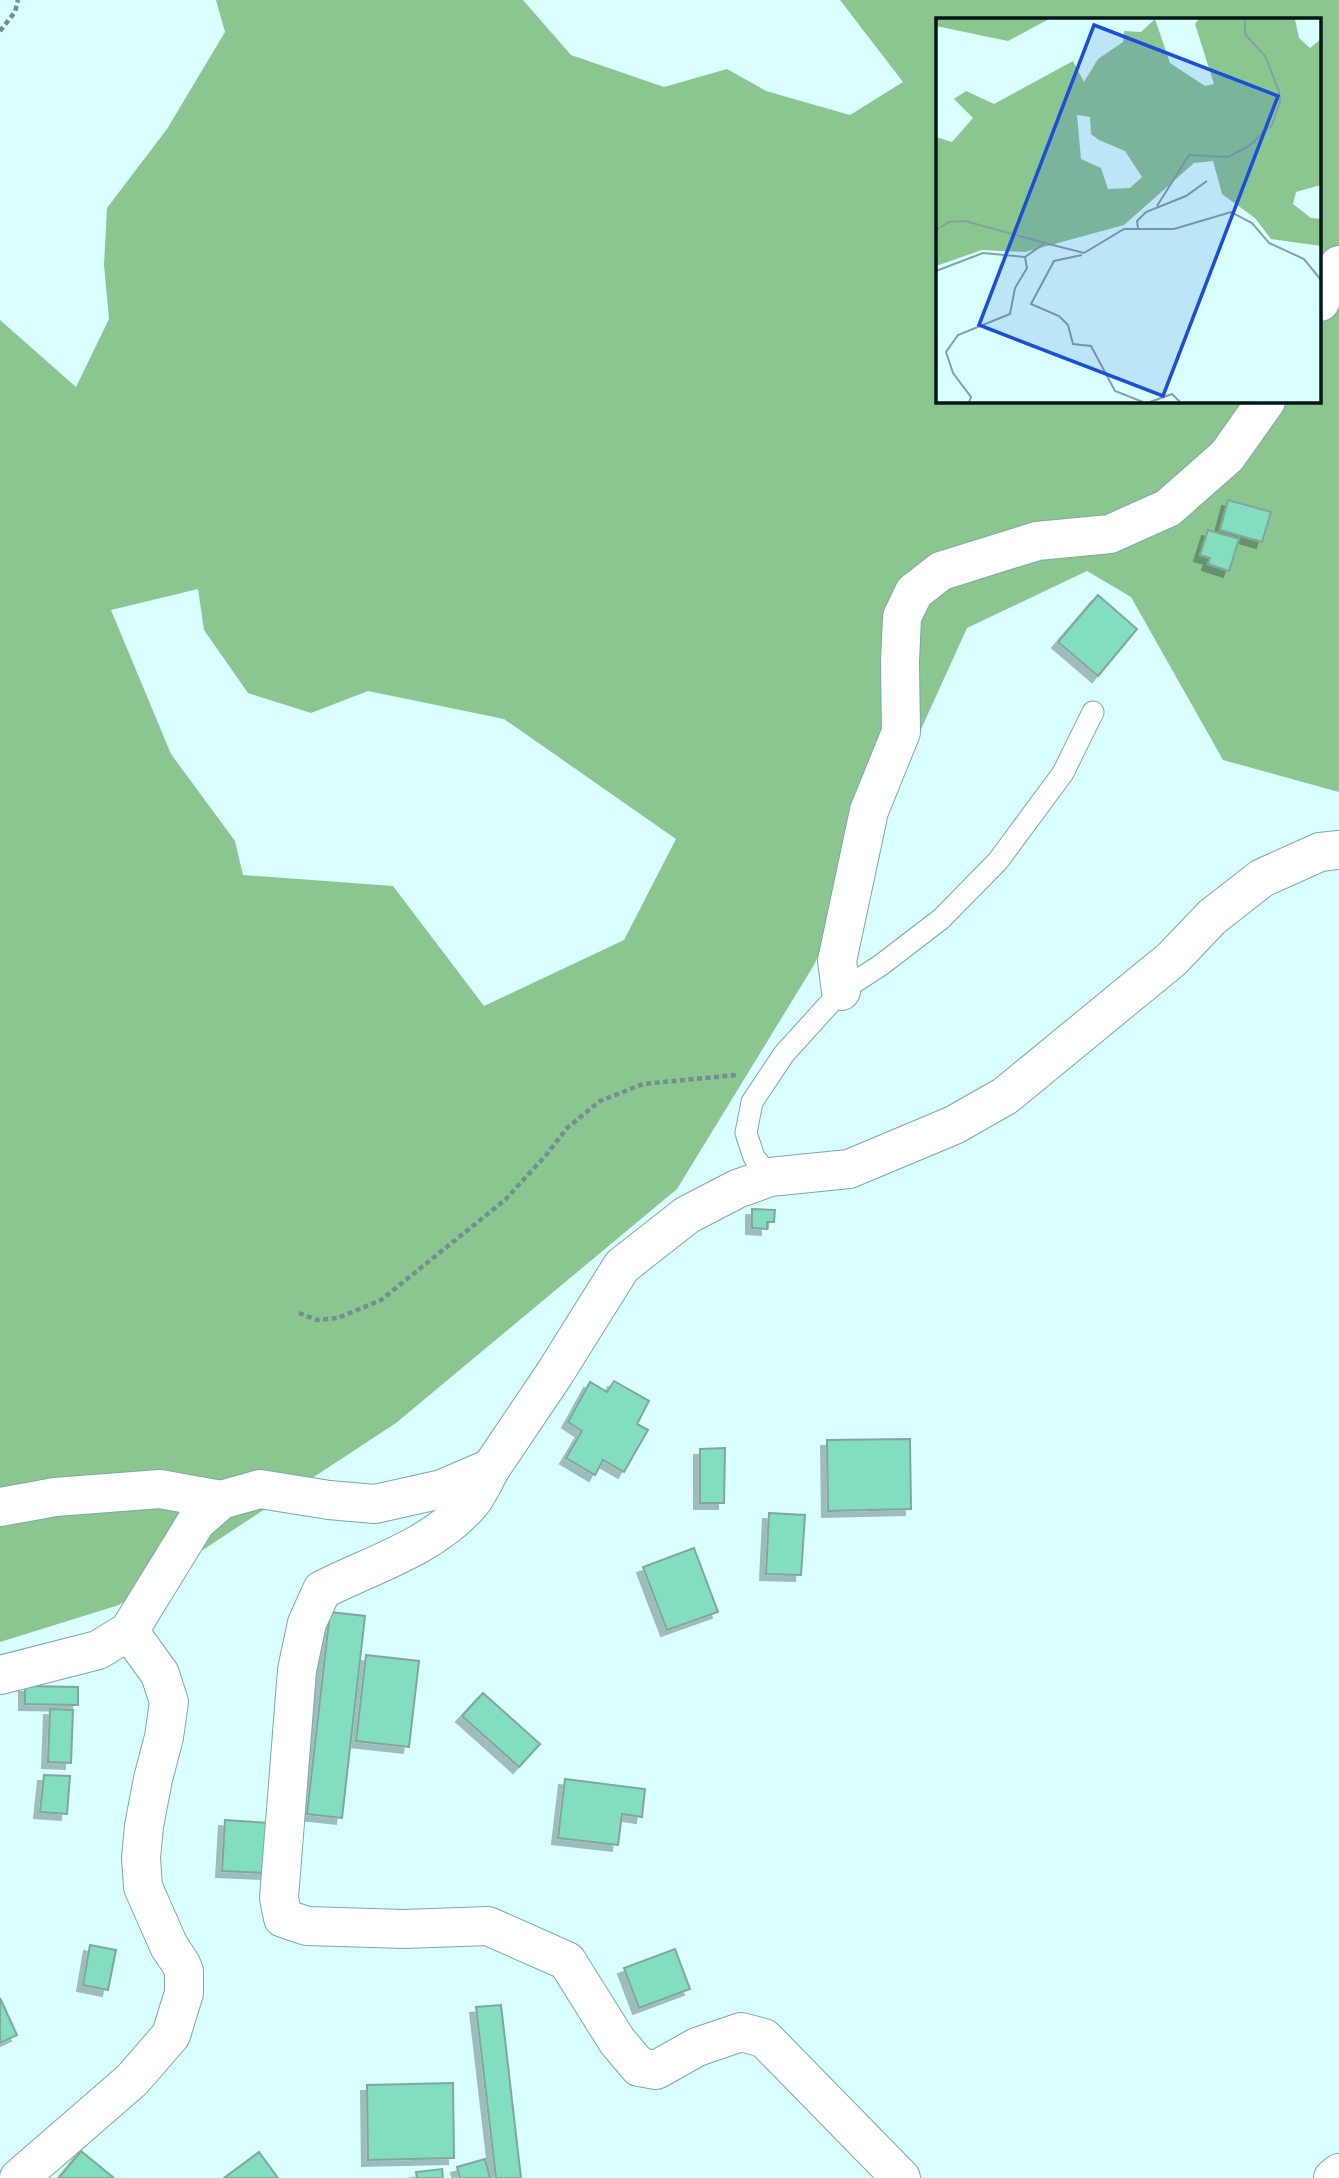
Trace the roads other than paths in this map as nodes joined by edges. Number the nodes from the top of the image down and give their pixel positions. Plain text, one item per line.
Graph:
1 (1339, 265) edge
2 (1322, 298) edge
3 (1265, 402) edge
4 (1093, 712) dead end
5 (1339, 850) edge
6 (841, 991) junction
7 (770, 1177) junction
8 (491, 1468) junction
9 (221, 1500) junction
10 (0, 1507) edge
11 (129, 1631) junction
12 (0, 1675) edge
13 (1339, 2173) edge
14 (19, 2178) edge
15 (901, 2178) edge
16 (1333, 2178) edge

1 - 2 street
3 - 6 street
4 - 6 lane
5 - 7 street
6 - 7 lane
7 - 8 street
8 - 9 street
8 - 15 street
9 - 10 street
9 - 11 street
11 - 12 street
11 - 14 street
13 - 16 street

